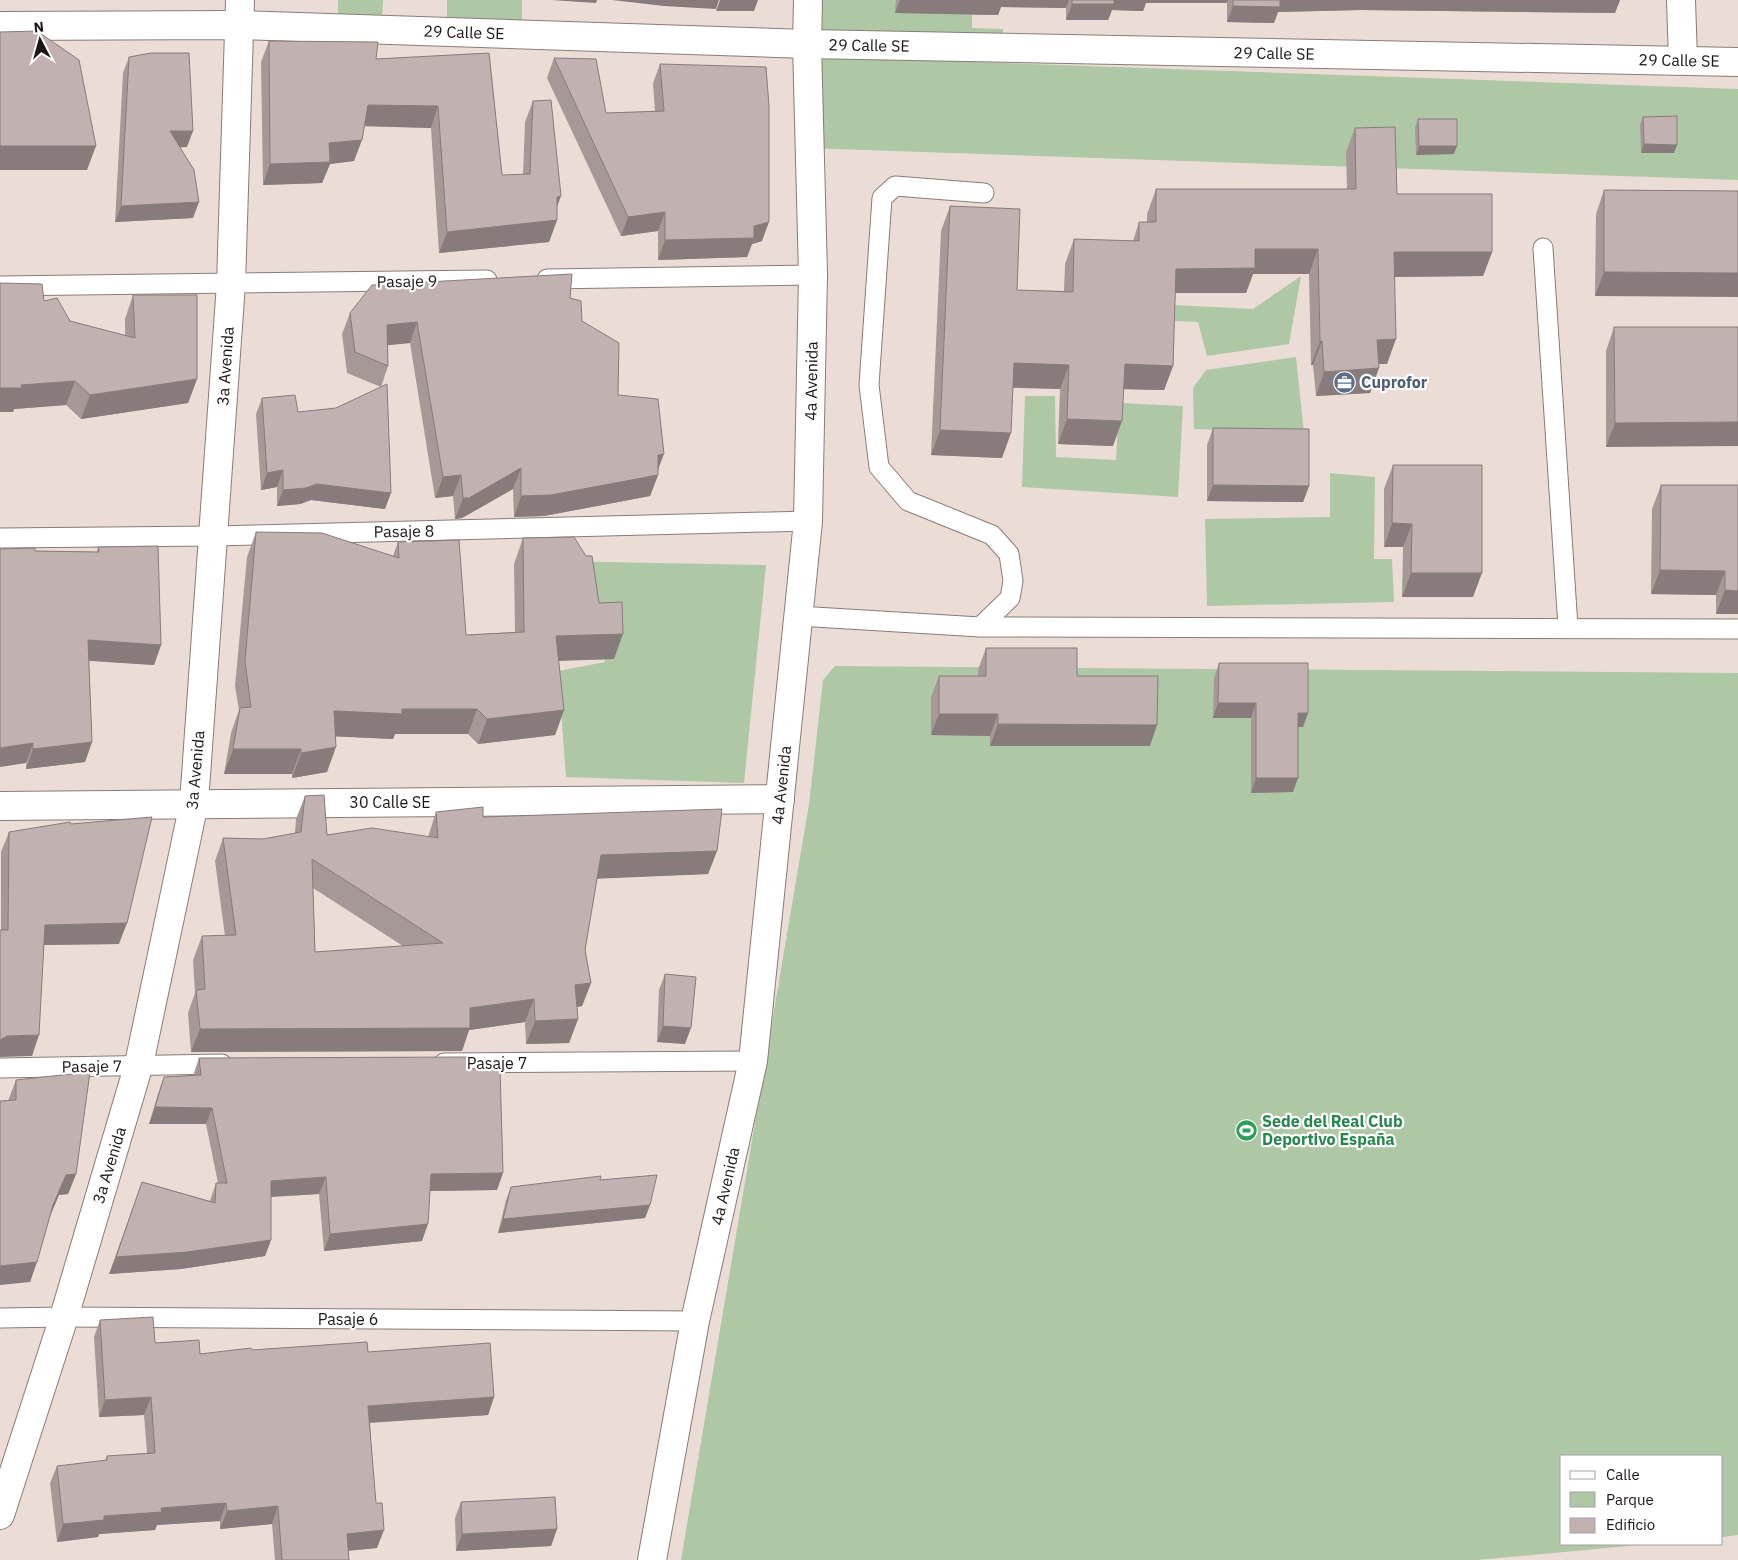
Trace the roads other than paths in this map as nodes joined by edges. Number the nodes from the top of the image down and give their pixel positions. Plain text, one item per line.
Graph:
1 (808, 0) edge
2 (1681, 0) edge
3 (239, 12) edge
4 (0, 26) edge
5 (806, 44) junction
6 (1683, 60) junction
7 (1738, 62) edge
8 (984, 193) dead end
9 (1543, 248) dead end
10 (813, 274) junction
11 (527, 279) edge
12 (507, 280) edge
13 (231, 284) junction
14 (0, 286) edge
15 (808, 521) junction
16 (213, 536) junction
17 (0, 538) edge
18 (798, 616) junction
19 (980, 627) junction
20 (1568, 628) junction
21 (1738, 629) edge
22 (780, 799) junction
23 (194, 803) junction
24 (0, 806) edge
25 (753, 1061) junction
26 (426, 1063) edge
27 (139, 1064) junction
28 (238, 1064) edge
29 (0, 1068) edge
30 (64, 1316) junction
31 (0, 1318) edge
32 (695, 1321) junction
33 (0, 1516) edge
34 (652, 1560) edge

1 - 5 street, 4a Avenida
2 - 6 street
3 - 4 street, 29 Calle SE
3 - 5 street, 29 Calle SE
3 - 13 street, 3a Avenida
5 - 6 street, 29 Calle SE
5 - 10 street, 4a Avenida
6 - 7 street, 29 Calle SE
8 - 19 lane
9 - 20 lane
10 - 11 lane
10 - 15 street, 4a Avenida
12 - 13 lane, Pasaje 9
13 - 14 lane, Pasaje 9
13 - 16 street, 3a Avenida
15 - 16 lane, Pasaje 8
15 - 18 street, 4a Avenida
16 - 17 lane, Pasaje 8
16 - 23 street, 3a Avenida
18 - 19 lane
18 - 22 street, 4a Avenida
19 - 20 lane
20 - 21 lane
22 - 23 street, 30 Calle SE
22 - 25 street, 4a Avenida
23 - 24 street, 30 Calle SE
23 - 27 street, 3a Avenida
25 - 26 lane, Pasaje 7
25 - 32 street, 4a Avenida
27 - 28 lane, Pasaje 7
27 - 29 lane, Pasaje 7
27 - 30 street, 3a Avenida
30 - 31 lane, Pasaje 6
30 - 32 lane, Pasaje 6
30 - 33 street, 3a Avenida
32 - 34 street, 4a Avenida

